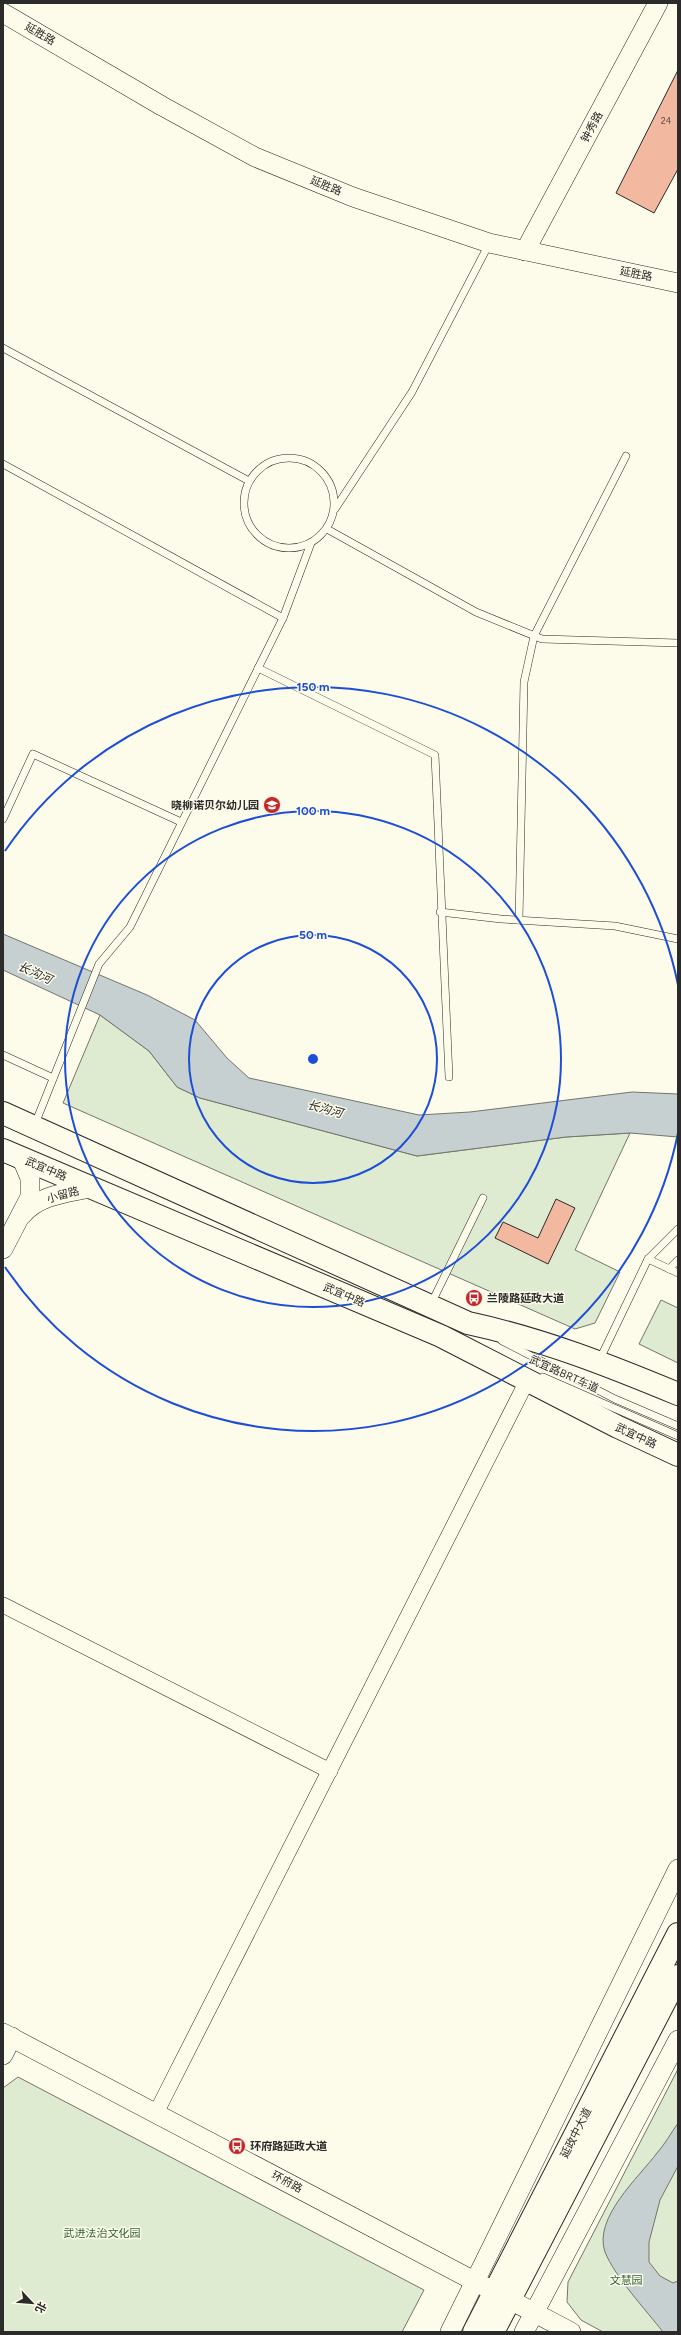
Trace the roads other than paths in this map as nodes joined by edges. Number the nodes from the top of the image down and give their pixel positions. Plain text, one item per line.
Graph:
1 (658, 3) edge
2 (3, 13) edge
3 (489, 243) junction
4 (525, 251) junction
5 (678, 283) edge
6 (3, 348) edge
7 (626, 456) dead end
8 (3, 464) edge
9 (249, 481) junction
10 (334, 509) junction
11 (327, 529) junction
12 (311, 543) junction
13 (283, 618) junction
14 (534, 636) junction
15 (678, 643) edge
16 (258, 668) junction
17 (3, 819) edge
18 (181, 822) junction
19 (440, 912) junction
20 (519, 920) junction
21 (678, 939) edge
22 (3, 1055) edge
23 (449, 1077) dead end
24 (54, 1078) junction
25 (3, 1113) edge
26 (34, 1126) junction
27 (12, 1155) edge
28 (90, 1188) junction
29 (482, 1198) dead end
30 (19, 1219) junction
31 (678, 1228) edge
32 (3, 1249) edge
33 (648, 1259) junction
34 (678, 1260) edge
35 (669, 1269) junction
36 (678, 1273) edge
37 (430, 1306) junction
38 (468, 1323) junction
39 (441, 1336) junction
40 (599, 1361) junction
41 (512, 1363) dead end
42 (530, 1377) junction
43 (678, 1394) edge
44 (678, 1426) edge
45 (678, 1436) edge
46 (678, 1455) edge
47 (3, 1605) edge
48 (330, 1771) junction
49 (678, 1869) edge
50 (678, 1934) edge
51 (678, 1976) edge
52 (7, 2035) edge
53 (678, 2040) edge
54 (3, 2055) edge
55 (156, 2113) junction
56 (494, 2291) junction
57 (534, 2313) junction
58 (450, 2332) edge
59 (474, 2332) edge
60 (493, 2332) edge
61 (524, 2332) edge
62 (571, 2332) edge

1 - 4 street, 钟秀路
2 - 3 street, 延胜路
3 - 4 street, 延胜路
3 - 10 lane
4 - 5 street, 延胜路
6 - 9 lane
7 - 14 lane
8 - 13 lane
9 - 10 lane
9 - 12 lane
10 - 11 lane
11 - 12 lane
11 - 14 lane
12 - 13 lane
13 - 16 lane
14 - 15 lane
14 - 20 lane
16 - 18 lane
16 - 19 lane
17 - 18 lane
18 - 24 lane
19 - 20 lane
19 - 23 lane
20 - 21 lane
22 - 24 lane
24 - 26 lane
25 - 26 main road
26 - 37 main road
27 - 28 main road, 武宜中路
27 - 30 street, 小留路
28 - 30 street, 小留路
28 - 39 main road, 武宜中路
29 - 37 lane
30 - 32 street, 小留路
31 - 33 lane
33 - 35 lane
33 - 40 lane
34 - 35 lane
35 - 36 lane
37 - 38 main road
38 - 40 main road
38 - 44 lane, 武宜路BRT车道
39 - 41 lane, 武宜路BRT车道
39 - 42 main road, 武宜中路
40 - 43 main road
42 - 45 lane, 武宜路BRT车道
42 - 46 main road, 武宜中路
42 - 48 street
47 - 48 street
48 - 55 street
49 - 56 street
50 - 56 main road, 延政中大道
51 - 56 main road, 延政中大道
52 - 54 street
52 - 55 street, 环府路
53 - 57 street
55 - 56 street, 环府路
56 - 57 street, 环府路
56 - 58 street
56 - 59 main road, 延政中大道
56 - 60 main road, 延政中大道
57 - 61 street
57 - 62 street, 环府路

